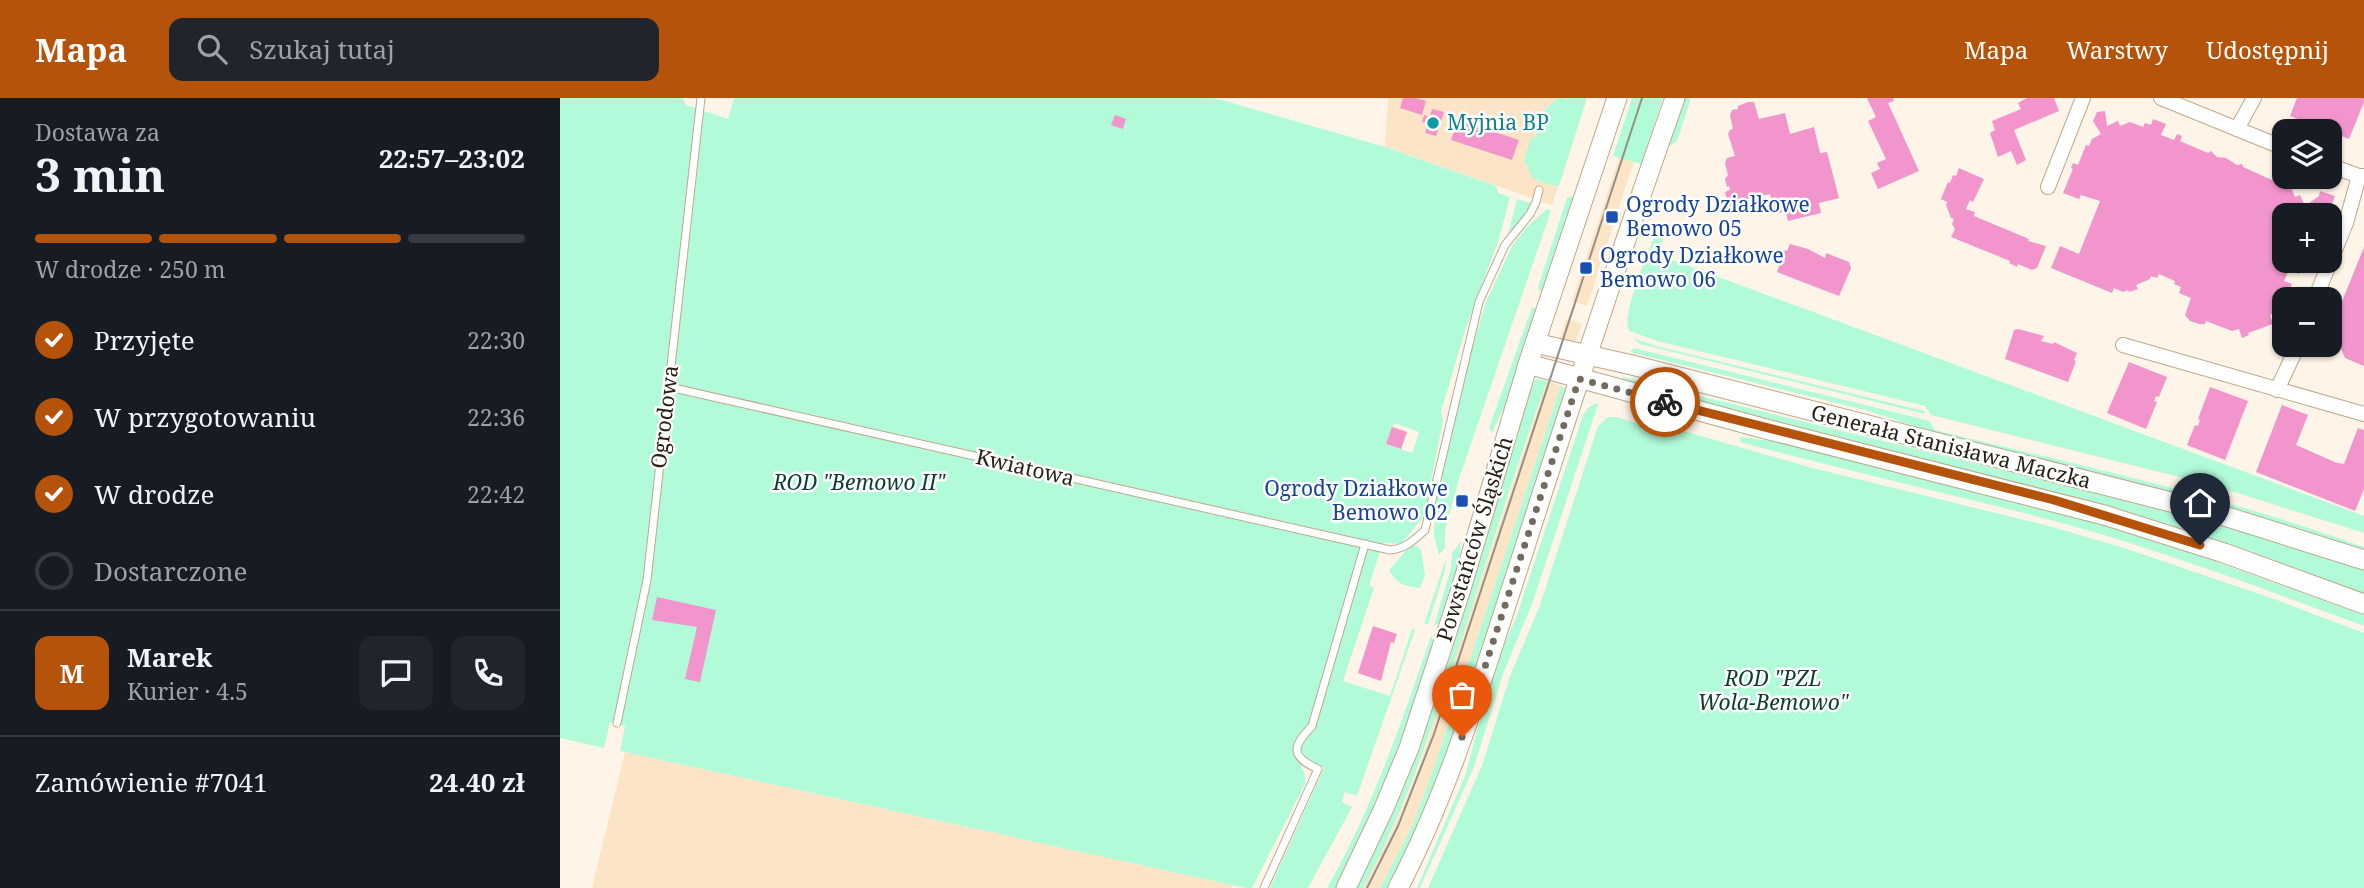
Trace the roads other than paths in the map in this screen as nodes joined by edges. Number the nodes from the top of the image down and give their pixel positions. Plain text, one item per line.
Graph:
1 (701, 98) edge
2 (1617, 98) edge
3 (1675, 98) edge
4 (2082, 98) edge
5 (2254, 98) edge
6 (2166, 99) edge
7 (2237, 129) junction
8 (2272, 143) edge
9 (2342, 169) edge
10 (2362, 176) edge
11 (2048, 187) dead end
12 (1539, 190) dead end
13 (2320, 287) edge
14 (1535, 343) junction
15 (2123, 345) dead end
16 (1587, 355) junction
17 (2292, 357) edge
18 (1528, 364) junction
19 (1579, 379) junction
20 (669, 387) junction
21 (2277, 390) junction
22 (2364, 414) edge
23 (1365, 544) junction
24 (2364, 561) edge
25 (2364, 604) edge
26 (617, 723) dead end
27 (1416, 853) junction
28 (1264, 888) edge
29 (1346, 888) edge
30 (1398, 888) edge
31 (1411, 888) edge

1 - 20 lane, Ogrodowa
2 - 14 main road, Powstańców Śląskich
3 - 16 main road
4 - 11 street
5 - 7 street
6 - 7 street
7 - 8 street
9 - 10 street
10 - 13 street
12 - 23 lane, Kwiatowa
14 - 16 main road, Generała Stanisława Maczka
14 - 18 main road, Powstańców Śląskich
15 - 21 street
16 - 19 main road
16 - 24 main road, Generała Stanisława Maczka
17 - 21 street
18 - 19 main road, Generała Stanisława Maczka
18 - 29 main road, Powstańców Śląskich
19 - 25 main road, Generała Stanisława Maczka
19 - 27 main road
20 - 23 lane, Kwiatowa
20 - 26 lane, Ogrodowa
21 - 22 street
23 - 28 lane
27 - 30 main road
27 - 31 street

